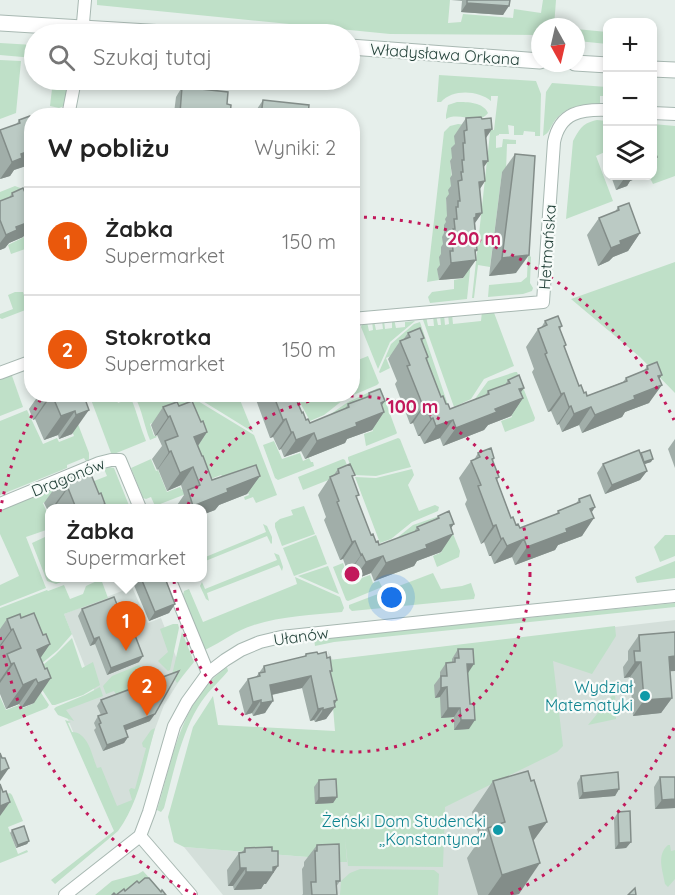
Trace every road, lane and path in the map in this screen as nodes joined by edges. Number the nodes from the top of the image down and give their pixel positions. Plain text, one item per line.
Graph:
1 (85, 0) edge
2 (0, 23) edge
3 (83, 24) edge
4 (24, 26) edge
5 (360, 48) edge
6 (531, 59) edge
7 (585, 64) edge
8 (603, 65) edge
9 (657, 69) edge
10 (675, 70) edge
11 (73, 90) edge
12 (70, 108) edge
13 (603, 110) edge
14 (674, 111) edge
15 (657, 112) edge
16 (360, 318) edge
17 (24, 364) edge
18 (0, 373) edge
19 (0, 504) edge
20 (138, 504) edge
21 (171, 582) edge
22 (675, 596) edge
23 (208, 673) junction
24 (140, 836) junction
25 (65, 895) edge
26 (191, 895) edge

1 - 3 street
2 - 4 street
5 - 6 street, Władysława Orkana
7 - 8 street
9 - 10 street
11 - 12 street
13 - 16 street, Hetmańska
14 - 15 street
17 - 18 street
19 - 20 street, Dragonów
21 - 23 street
22 - 23 street, Ułanów
23 - 24 street, Ułanów
24 - 25 street
24 - 26 street

